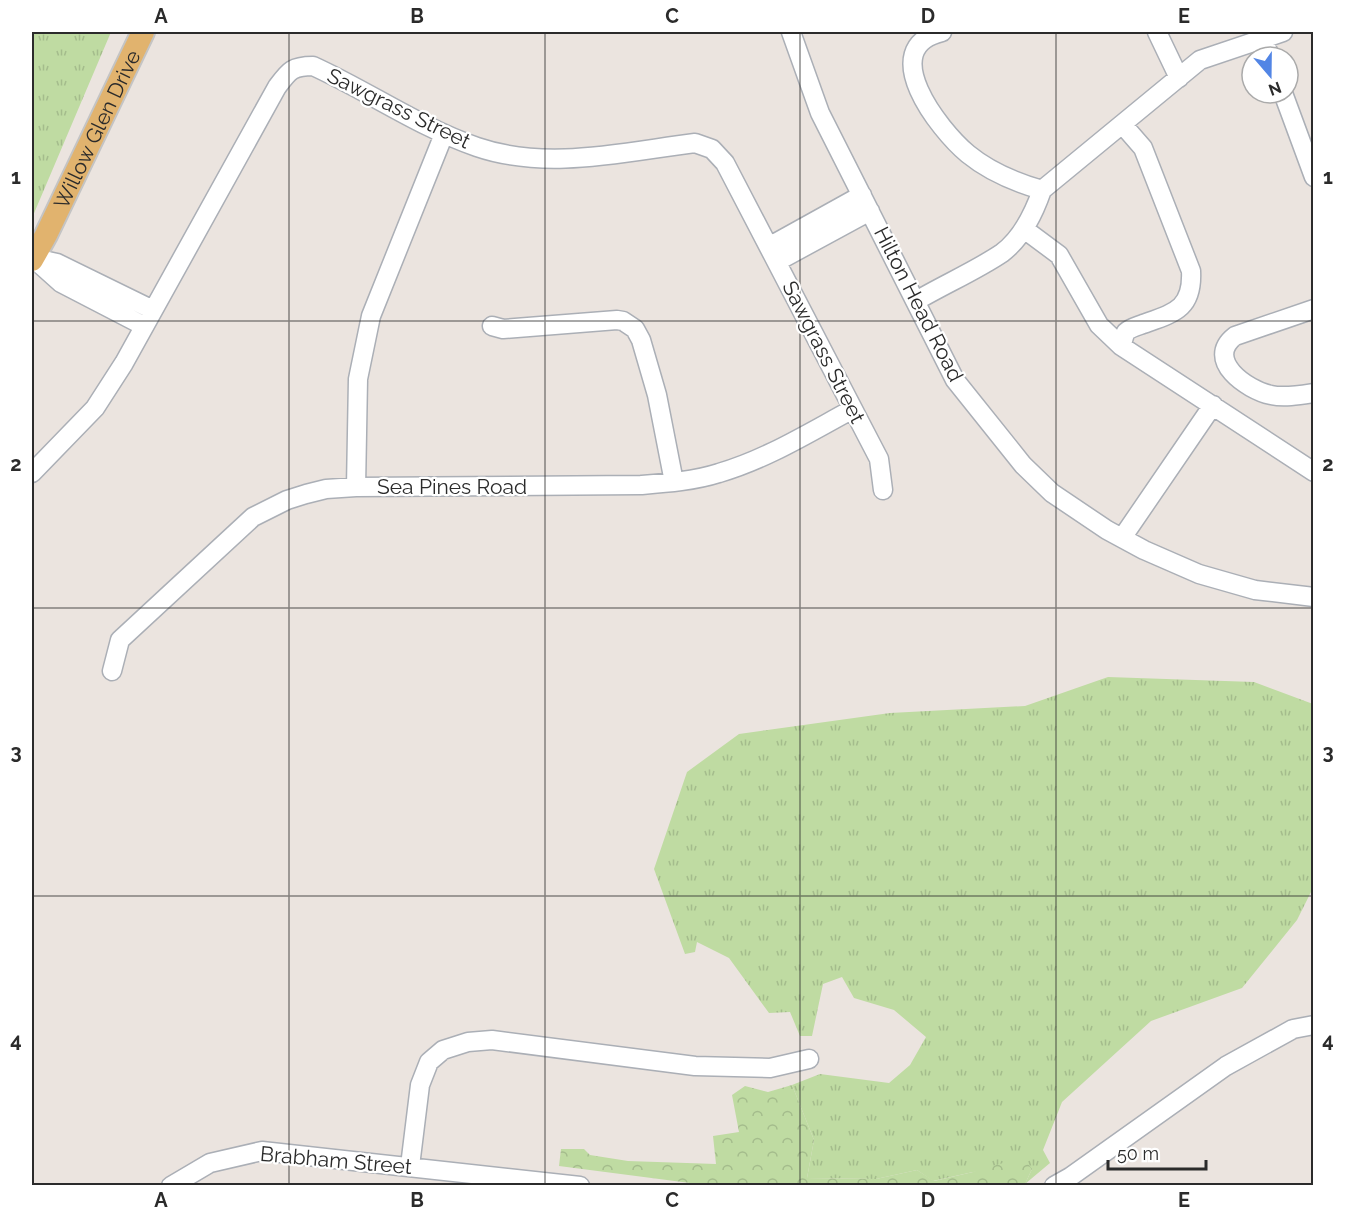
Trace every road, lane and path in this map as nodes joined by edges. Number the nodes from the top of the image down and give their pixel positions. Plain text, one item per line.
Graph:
1 (144, 32) edge
2 (791, 32) edge
3 (942, 32) edge
4 (1157, 32) edge
5 (1282, 32) edge
6 (1258, 37) edge
7 (1179, 78) junction
8 (1287, 105) edge
9 (1123, 125) junction
10 (444, 134) junction
11 (1314, 177) edge
12 (1042, 190) junction
13 (866, 203) junction
14 (1024, 229) junction
15 (774, 254) junction
16 (32, 258) edge
17 (916, 301) junction
18 (1314, 309) edge
19 (148, 318) junction
20 (492, 326) dead end
21 (1121, 346) junction
22 (1314, 393) edge
23 (1213, 405) junction
24 (854, 409) junction
25 (1314, 472) edge
26 (32, 473) edge
27 (674, 482) junction
28 (356, 487) junction
29 (883, 490) dead end
30 (1122, 538) junction
31 (1314, 597) edge
32 (112, 671) dead end
33 (1314, 1025) edge
34 (809, 1059) dead end
35 (410, 1166) junction
36 (171, 1185) edge
37 (580, 1185) edge
38 (1054, 1185) edge

1 - 16 main road, Willow Glen Drive
2 - 13 street, Hilton Head Road
3 - 12 street
4 - 7 street
5 - 6 street
6 - 7 street
7 - 9 street
8 - 11 street
9 - 12 street
9 - 21 street
10 - 15 street, Sawgrass Street
10 - 19 street, Sawgrass Street
10 - 28 street
12 - 14 street
13 - 15 street
13 - 17 street, Hilton Head Road
14 - 17 street
14 - 21 street
15 - 24 street, Sawgrass Street
16 - 19 street
17 - 30 street, Hilton Head Road
18 - 22 street
19 - 26 street, Sawgrass Street
20 - 27 street
21 - 23 street
23 - 25 street
23 - 30 street
24 - 27 street, Sea Pines Road
24 - 29 street, Sawgrass Street
27 - 28 street, Sea Pines Road
28 - 32 street, Sea Pines Road
30 - 31 street, Hilton Head Road
33 - 38 street
34 - 35 street
35 - 36 street, Brabham Street
35 - 37 street, Brabham Street

